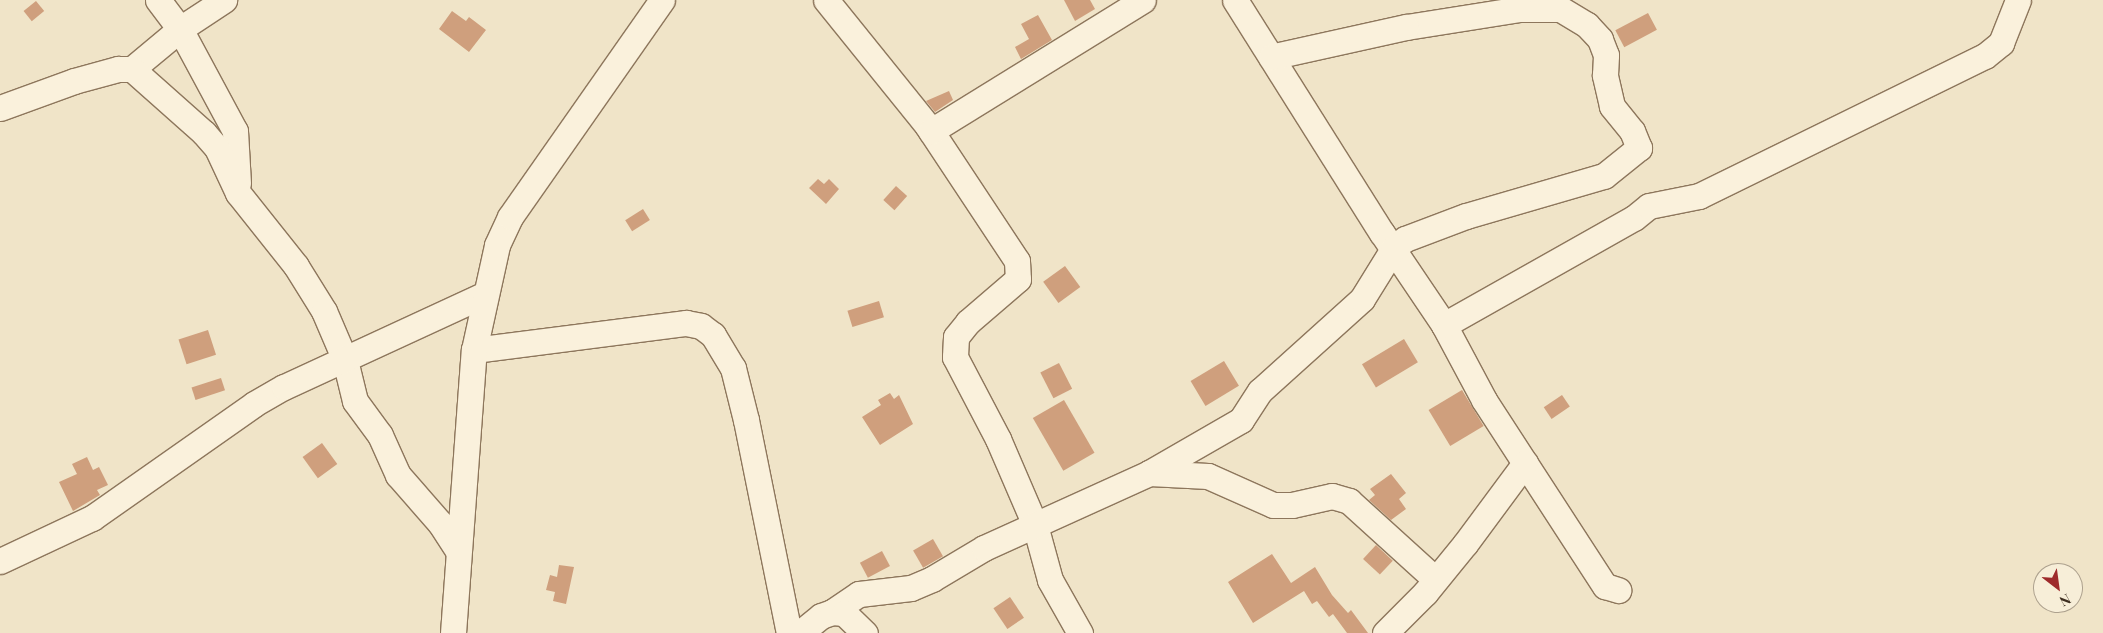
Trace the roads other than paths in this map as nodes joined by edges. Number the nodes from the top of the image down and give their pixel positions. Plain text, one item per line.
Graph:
1 (158, 0) edge
2 (224, 0) edge
3 (662, 0) edge
4 (826, 0) edge
5 (1143, 0) edge
6 (1235, 0) edge
7 (2018, 0) edge
8 (180, 30) junction
9 (1271, 57) junction
10 (132, 69) junction
11 (0, 108) edge
12 (931, 131) junction
13 (238, 193) junction
14 (1392, 249) junction
15 (485, 294) junction
16 (1444, 325) junction
17 (474, 350) junction
18 (345, 360) junction
19 (1525, 463) junction
20 (1149, 474) junction
21 (1036, 525) junction
22 (458, 551) junction
23 (0, 562) edge
24 (1435, 579) junction
25 (459, 586) junction
26 (1618, 590) dead end
27 (832, 612) junction
28 (453, 633) edge
29 (472, 633) edge
30 (789, 633) edge
31 (800, 633) edge
32 (865, 633) edge
33 (1080, 633) edge
34 (1385, 633) edge

1 - 8 street
2 - 8 street
3 - 15 street
4 - 12 street
5 - 12 street
6 - 9 street
7 - 16 street
8 - 10 street
8 - 13 street
9 - 14 street
9 - 14 street
10 - 11 street
10 - 13 street
12 - 21 street
13 - 18 street
14 - 16 street
14 - 20 street
15 - 17 street
15 - 18 street
16 - 19 street
17 - 22 street
17 - 30 street
18 - 22 street
18 - 23 street
19 - 24 street
19 - 26 street
20 - 21 street
20 - 24 street
21 - 27 street
21 - 33 street
22 - 25 street
24 - 34 street
25 - 28 street
25 - 29 street
27 - 31 street
27 - 32 street

